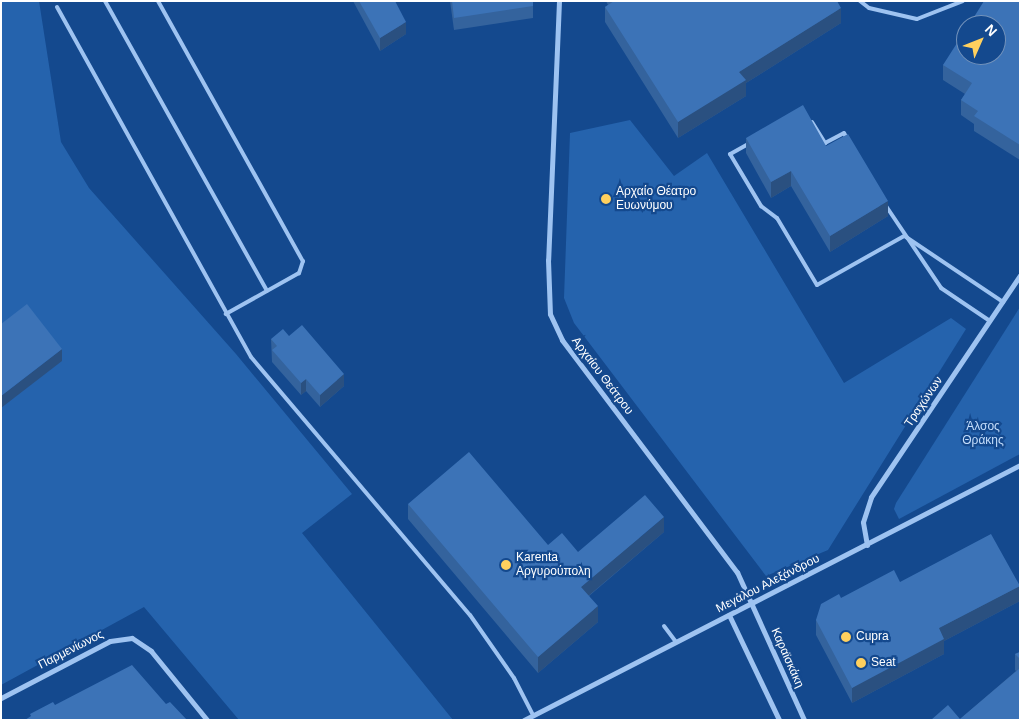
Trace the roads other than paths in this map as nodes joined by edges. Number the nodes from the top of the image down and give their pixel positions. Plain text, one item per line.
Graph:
1 (106, 1) edge
2 (158, 1) edge
3 (559, 1) edge
4 (860, 1) edge
5 (963, 1) edge
6 (57, 7) dead end
7 (811, 119) edge
8 (756, 140) edge
9 (849, 142) edge
10 (884, 202) edge
11 (904, 236) junction
12 (1020, 275) edge
13 (267, 291) junction
14 (1003, 302) junction
15 (226, 314) junction
16 (991, 321) junction
17 (1020, 465) edge
18 (867, 545) junction
19 (753, 604) junction
20 (729, 615) junction
21 (664, 626) dead end
22 (676, 642) junction
23 (1, 698) edge
24 (533, 715) junction
25 (207, 720) edge
26 (524, 720) edge
27 (779, 720) edge
28 (804, 720) edge

1 - 13 lane
2 - 13 lane
3 - 19 street, Αρχαίου Θεάτρου
4 - 5 lane
6 - 15 lane
7 - 9 lane
8 - 11 lane
10 - 11 lane
11 - 14 lane
11 - 16 lane
12 - 14 street, Τραχώνων
13 - 15 lane
14 - 16 street, Τραχώνων
15 - 24 lane
16 - 18 street, Τραχώνων
17 - 18 street, Μεγάλου Αλεξάνδρου
18 - 19 street, Μεγάλου Αλεξάνδρου
19 - 20 street, Μεγάλου Αλεξάνδρου
19 - 28 street, Καραϊσκάκη
20 - 22 street, Μεγάλου Αλεξάνδρου
20 - 27 street
21 - 22 lane
22 - 24 street, Μεγάλου Αλεξάνδρου
23 - 25 street, Παρμενίωνος
24 - 26 street, Μεγάλου Αλεξάνδρου

